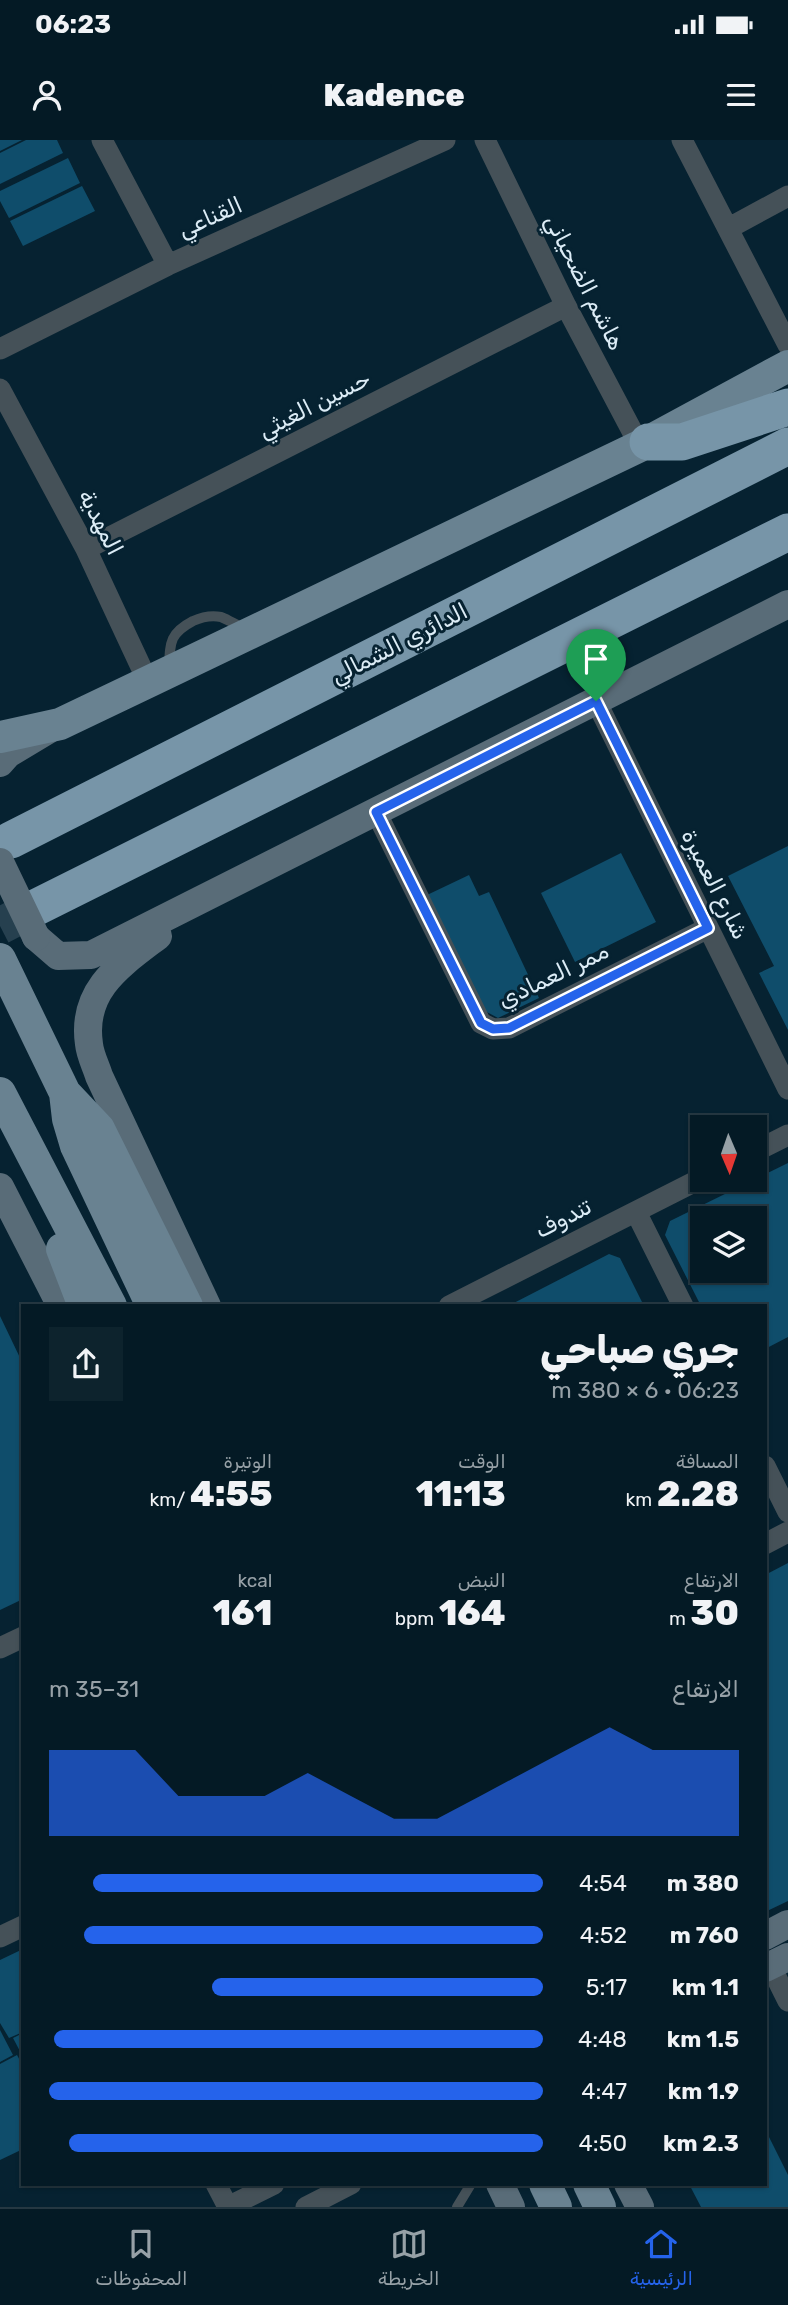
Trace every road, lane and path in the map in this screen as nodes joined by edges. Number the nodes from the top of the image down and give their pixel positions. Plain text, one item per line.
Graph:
1 (102, 140) edge
2 (445, 140) edge
3 (485, 140) edge
4 (682, 140) edge
5 (788, 196) edge
6 (729, 228) junction
7 (168, 265) junction
8 (566, 306) junction
9 (788, 345) edge
10 (0, 349) edge
11 (788, 366) edge
12 (0, 389) edge
13 (788, 407) edge
14 (644, 444) junction
15 (788, 446) edge
16 (788, 532) edge
17 (771, 547) edge
18 (86, 548) junction
19 (788, 604) edge
20 (159, 677) junction
21 (596, 701) junction
22 (60, 724) junction
23 (0, 737) edge
24 (0, 763) edge
25 (376, 812) junction
26 (5, 851) edge
27 (212, 895) junction
28 (37, 922) junction
29 (708, 928) junction
30 (1, 961) edge
31 (788, 1089) edge
32 (65, 1093) junction
33 (4, 1102) edge
34 (788, 1135) edge
35 (767, 1146) edge
36 (690, 1184) edge
37 (0, 1187) edge
38 (636, 1212) junction
39 (60, 1304) edge
40 (83, 1304) edge
41 (110, 1304) edge
42 (151, 1304) edge
43 (186, 1304) edge
44 (206, 1304) edge
45 (453, 1304) edge
46 (682, 1304) edge
47 (767, 1470) edge
48 (788, 1512) edge
49 (788, 1532) edge
50 (767, 1543) edge
51 (21, 1638) edge
52 (0, 1648) edge
53 (788, 1924) edge
54 (21, 1927) edge
55 (767, 1935) edge
56 (0, 1937) edge
57 (774, 1963) edge
58 (788, 2001) edge
59 (217, 2186) edge
60 (270, 2186) edge
61 (347, 2186) edge
62 (470, 2186) edge
63 (501, 2186) edge
64 (546, 2186) edge
65 (590, 2186) edge
66 (629, 2186) edge
67 (228, 2207) edge
68 (306, 2207) edge
69 (457, 2207) edge
70 (511, 2207) edge
71 (556, 2207) edge
72 (600, 2207) edge
73 (640, 2207) edge

1 - 7 street
2 - 7 street, القناعي
3 - 8 street, هاشم الضحياني
4 - 6 street
5 - 6 street
6 - 9 street
7 - 10 street, القناعي
8 - 14 street, هاشم الضحياني
8 - 18 street, حسين الغيثي
11 - 14 main road
12 - 18 street, المهدية
13 - 14 highway
14 - 20 main road
15 - 26 highway, الدائري الشمالي
16 - 17 highway
17 - 28 highway
18 - 20 street, المهدية
19 - 21 street
20 - 22 main road
21 - 25 street
21 - 29 street, شارع العميرة
22 - 23 main road
22 - 24 street
25 - 27 street
25 - 29 street, ممر العمادي
26 - 28 street, bridge
27 - 28 street
27 - 44 street
29 - 31 street, شارع العميرة
30 - 32 main road
32 - 42 main road
32 - 43 main road
33 - 40 main road
33 - 41 main road
34 - 35 street
36 - 38 street, تندوف
37 - 39 street
38 - 45 street, تندوف
38 - 46 street
47 - 48 street
49 - 50 street
51 - 52 street
53 - 55 street
54 - 56 street
57 - 58 street
59 - 67 street
60 - 67 street
61 - 68 street
62 - 69 lane
63 - 70 street
64 - 71 main road
65 - 72 main road
66 - 73 street

